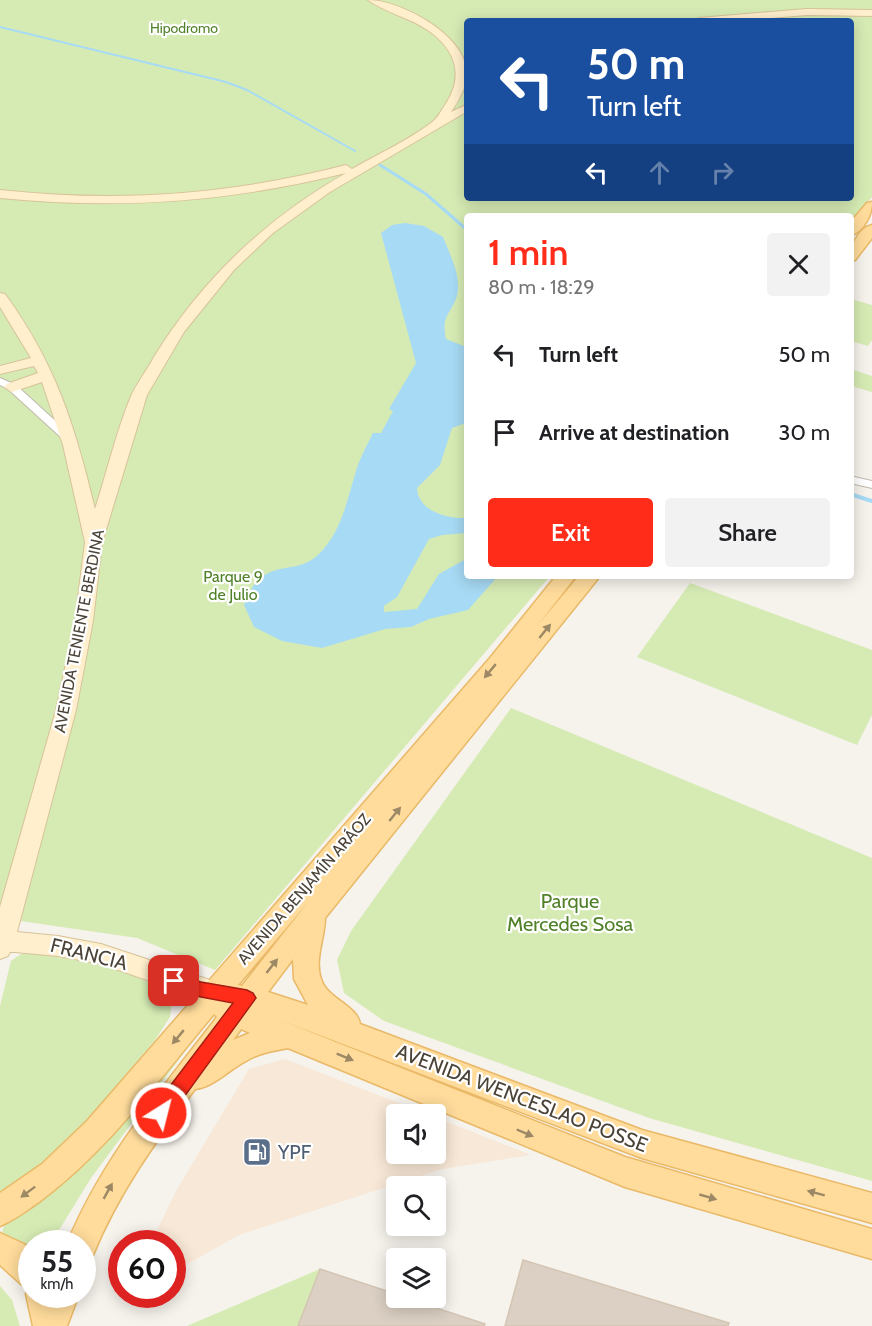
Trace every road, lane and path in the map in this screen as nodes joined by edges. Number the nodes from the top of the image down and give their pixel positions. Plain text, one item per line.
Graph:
1 (373, 0) edge
2 (872, 14) edge
3 (735, 18) edge
4 (464, 109) edge
5 (438, 124) junction
6 (369, 163) junction
7 (0, 194) edge
8 (872, 206) edge
9 (854, 227) edge
10 (872, 229) edge
11 (854, 252) edge
12 (0, 297) edge
13 (39, 360) junction
14 (0, 370) edge
15 (45, 376) junction
16 (6, 384) edge
17 (69, 439) junction
18 (854, 480) edge
19 (872, 485) edge
20 (93, 543) junction
21 (564, 579) edge
22 (588, 579) edge
23 (315, 912) junction
24 (0, 944) edge
25 (174, 981) joint
26 (216, 993) junction
27 (241, 1006) junction
28 (290, 1036) junction
29 (366, 1038) junction
30 (173, 1096) junction
31 (872, 1208) edge
32 (0, 1211) edge
33 (87, 1230) edge
34 (872, 1244) edge
35 (0, 1248) edge
36 (18, 1259) edge
37 (46, 1308) edge
38 (57, 1308) edge
39 (50, 1326) edge

1 - 5 street
2 - 3 street
4 - 5 street, AVENIDA TENIENTE BERDINA
5 - 6 street, AVENIDA TENIENTE BERDINA
6 - 7 street
6 - 20 street, AVENIDA TENIENTE BERDINA
8 - 9 main road
10 - 11 main road
12 - 13 street
13 - 14 street
13 - 15 street
15 - 16 street
15 - 17 street
16 - 17 street
17 - 20 street
18 - 19 street
20 - 24 street, AVENIDA TENIENTE BERDINA
21 -> 26 main road, AVENIDA BENJAMÍN ARÁOZ
23 -> 22 main road, AVENIDA BENJAMÍN ARÁOZ
27 -> 23 main road, AVENIDA BENJAMÍN ARÁOZ
23 - 29 main road
24 - 25 street, FRANCIA
25 - 26 street, AVENIDA WENCESLAO POSSE
26 - 27 main road, AVENIDA WENCESLAO POSSE
26 -> 32 main road, AVENIDA BENJAMÍN ARÁOZ
27 - 28 main road
27 - 29 main road, AVENIDA WENCESLAO POSSE
27 - 30 main road, AVENIDA BENJAMÍN ARÁOZ
28 - 30 main road
28 -> 34 main road
31 -> 29 main road, AVENIDA WENCESLAO POSSE
33 -> 30 main road, AVENIDA BENJAMÍN ARÁOZ
35 - 36 main road
37 - 39 main road
38 - 39 main road

